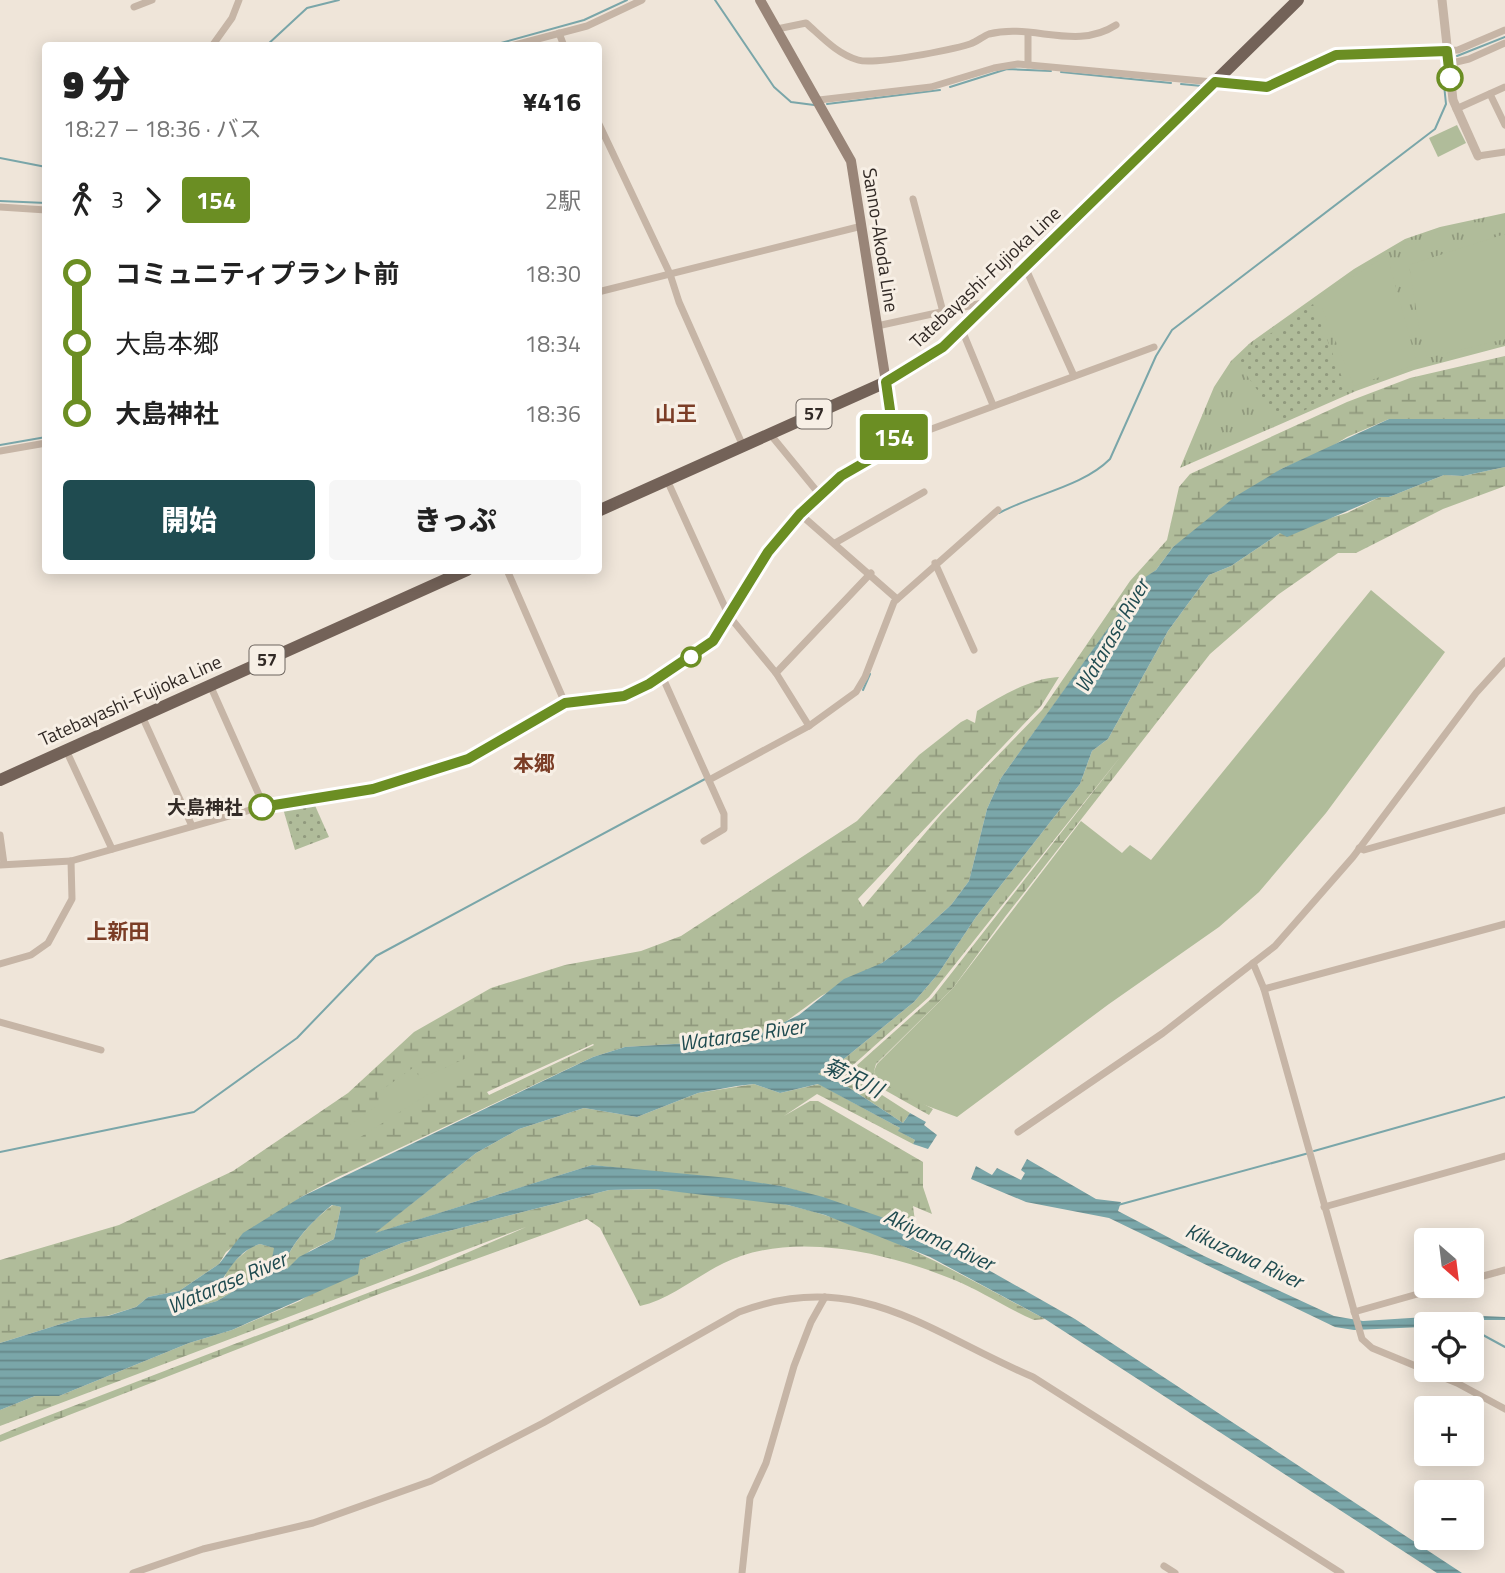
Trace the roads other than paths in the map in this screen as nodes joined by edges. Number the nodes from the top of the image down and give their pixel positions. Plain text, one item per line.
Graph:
1 (152, 0) edge
2 (239, 0) edge
3 (642, 0) edge
4 (760, 0) edge
5 (1298, 0) edge
6 (1442, 0) edge
7 (134, 7) dead end
8 (1116, 25) dead end
9 (777, 29) junction
10 (1505, 30) edge
11 (559, 33) junction
12 (1028, 33) junction
13 (215, 42) edge
14 (526, 42) edge
15 (562, 42) edge
16 (1505, 43) edge
17 (1447, 51) junction
18 (1448, 64) junction
19 (1028, 65) junction
20 (1215, 82) junction
21 (1505, 87) edge
22 (1490, 94) junction
23 (819, 100) junction
24 (1456, 109) junction
25 (1505, 125) edge
26 (602, 130) edge
27 (1505, 152) edge
28 (1478, 156) joint
29 (913, 199) dead end
30 (0, 207) edge
31 (42, 210) edge
32 (862, 226) junction
33 (1025, 267) junction
34 (670, 274) junction
35 (602, 291) edge
36 (991, 301) junction
37 (943, 312) junction
38 (877, 326) junction
39 (962, 330) junction
40 (1154, 347) dead end
41 (1074, 376) junction
42 (886, 382) junction
43 (993, 405) junction
44 (771, 434) junction
45 (42, 444) edge
46 (895, 445) junction
47 (743, 446) junction
48 (0, 452) edge
49 (667, 480) junction
50 (924, 492) dead end
51 (820, 495) junction
52 (602, 509) edge
53 (998, 510) dead end
54 (800, 514) junction
55 (835, 543) junction
56 (936, 563) junction
57 (871, 573) junction
58 (458, 574) edge
59 (509, 574) edge
60 (897, 598) junction
61 (729, 616) junction
62 (974, 650) dead end
63 (1505, 661) edge
64 (776, 674) junction
65 (662, 676) junction
66 (210, 685) junction
67 (565, 703) junction
68 (142, 716) junction
69 (809, 726) junction
70 (66, 750) junction
71 (0, 780) edge
72 (709, 780) junction
73 (264, 806) junction
74 (1505, 810) edge
75 (192, 826) junction
76 (0, 835) edge
77 (704, 841) dead end
78 (1359, 848) junction
79 (112, 849) junction
80 (71, 861) junction
81 (2, 864) edge
82 (1505, 923) edge
83 (1254, 963) junction
84 (0, 964) edge
85 (1264, 989) junction
86 (0, 1022) edge
87 (101, 1050) dead end
88 (1018, 1132) dead end
89 (1505, 1156) edge
90 (1324, 1207) junction
91 (1505, 1270) edge
92 (1484, 1276) edge
93 (1414, 1296) edge
94 (825, 1297) junction
95 (1354, 1314) junction
96 (1505, 1409) edge
97 (1164, 1566) dead end
98 (133, 1573) edge
99 (742, 1573) edge
100 (1175, 1573) edge
101 (1341, 1573) edge

1 - 7 street
2 - 13 street
3 - 11 street
4 - 9 main road, Sanno-Akoda Line
5 - 20 main road, Tatebayashi-Fujioka Line / 57
6 - 17 street
8 - 12 street
9 - 12 street
9 - 23 main road, Sanno-Akoda Line
10 - 17 street
11 - 14 street
11 - 15 street
12 - 19 street
16 - 18 street
17 - 18 street
17 - 20 street
18 - 24 street
19 - 20 street
19 - 23 street
20 - 33 main road, Tatebayashi-Fujioka Line / 57
21 - 22 street
22 - 24 street
22 - 25 street
23 - 32 main road, Sanno-Akoda Line
24 - 28 street
26 - 34 street
27 - 28 street
29 - 37 street
30 - 31 street
32 - 34 street
32 - 38 main road, Sanno-Akoda Line
33 - 36 main road, Tatebayashi-Fujioka Line / 57
33 - 41 street
34 - 35 street
34 - 47 street
36 - 37 street
36 - 39 main road, Tatebayashi-Fujioka Line / 57
37 - 38 street
38 - 42 main road, Sanno-Akoda Line
39 - 42 main road, Tatebayashi-Fujioka Line / 57
39 - 43 street
40 - 41 street
41 - 43 street
42 - 44 main road, Tatebayashi-Fujioka Line / 57
42 - 46 street
43 - 46 street
44 - 47 main road, Tatebayashi-Fujioka Line / 57
44 - 51 street
45 - 48 street
46 - 51 street
47 - 49 main road, Tatebayashi-Fujioka Line / 57
49 - 52 main road, Tatebayashi-Fujioka Line / 57
49 - 61 street
50 - 55 street
51 - 54 street
53 - 56 street
54 - 55 street
54 - 61 street
55 - 57 street
56 - 60 street
56 - 62 street
57 - 60 street
57 - 64 street
58 - 66 main road, Tatebayashi-Fujioka Line / 57
59 - 67 street
60 - 69 street
61 - 64 street
61 - 65 street
63 - 78 street
64 - 69 street
65 - 67 street
65 - 72 street
66 - 68 main road, Tatebayashi-Fujioka Line / 57
66 - 73 street
67 - 73 street
68 - 70 main road, Tatebayashi-Fujioka Line / 57
68 - 75 street
69 - 72 street
70 - 71 main road, Tatebayashi-Fujioka Line / 57
70 - 79 street
72 - 77 street
73 - 75 street
74 - 78 street
75 - 79 street
76 - 81 street
78 - 83 street
79 - 80 street
80 - 81 street
80 - 84 street
82 - 85 street
83 - 85 street
83 - 88 street
85 - 90 street
86 - 87 street
89 - 90 street
90 - 95 street
91 - 92 street
93 - 95 street
94 - 98 street
94 - 99 street
94 - 101 street
95 - 96 street
97 - 100 street

